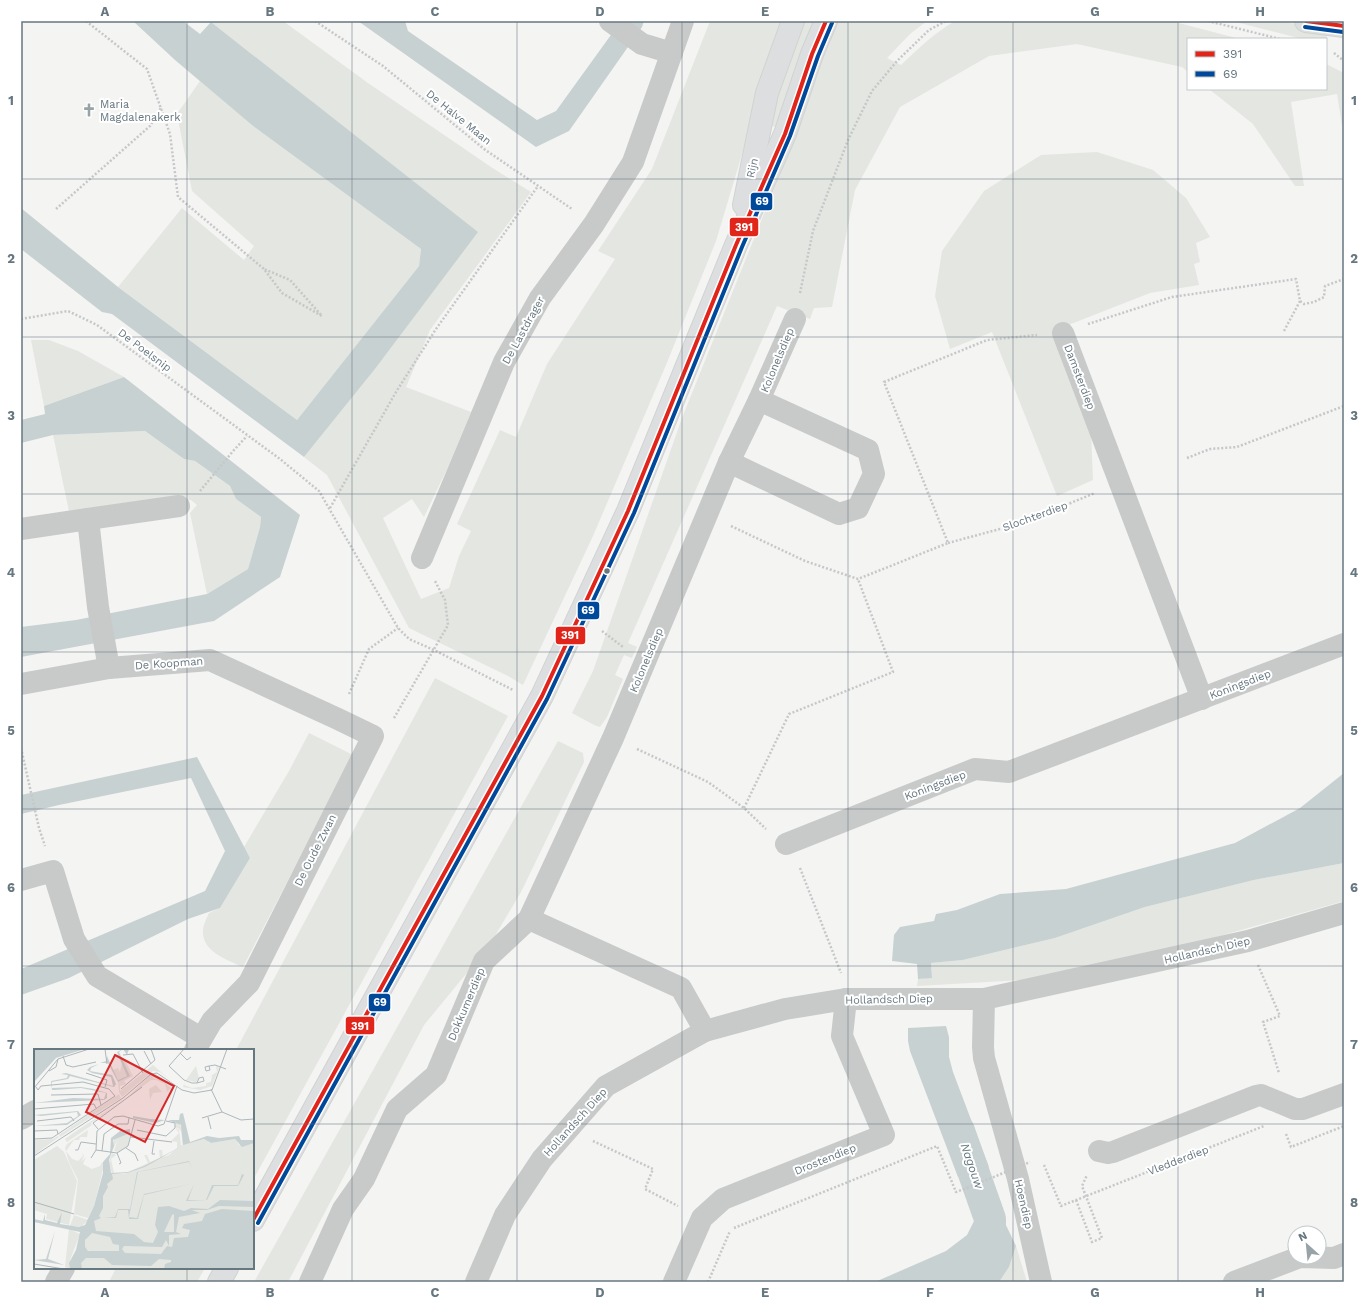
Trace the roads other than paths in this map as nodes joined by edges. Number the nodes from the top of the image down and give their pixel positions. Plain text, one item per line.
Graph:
1 (610, 21) edge
2 (683, 21) edge
3 (793, 21) edge
4 (826, 21) edge
5 (1306, 21) edge
6 (1344, 26) edge
7 (672, 53) junction
8 (736, 246) junction
9 (795, 319) road end
10 (1063, 333) road end
11 (759, 400) junction
12 (728, 462) junction
13 (179, 506) dead end
14 (88, 519) junction
15 (21, 529) edge
16 (422, 558) road end
17 (1344, 644) edge
18 (107, 658) junction
19 (21, 684) edge
20 (1202, 699) junction
21 (373, 736) joint
22 (786, 844) road end
23 (21, 880) edge
24 (1344, 913) edge
25 (529, 919) junction
26 (846, 999) junction
27 (984, 999) junction
28 (705, 1031) junction
29 (198, 1044) edge
30 (1344, 1094) edge
31 (34, 1112) edge
32 (21, 1119) edge
33 (1099, 1151) dead end
34 (254, 1218) edge
35 (1344, 1254) edge
36 (63, 1269) edge
37 (226, 1269) edge
38 (56, 1282) edge
39 (219, 1282) edge
40 (310, 1282) edge
41 (476, 1282) edge
42 (674, 1282) edge
43 (1041, 1282) edge
44 (1234, 1282) edge

1 - 7 street
2 - 7 street, De Lastdrager
3 - 8 main road, Rijn
4 - 8 main road, Rijn
5 - 6 main road
7 - 16 street, De Lastdrager
8 - 34 main road
9 - 11 street, Kolonelsdiep
10 - 20 street, Damsterdiep
11 - 12 street, Kolonelsdiep
11 - 12 street, Kolonelsdiep
12 - 25 street, Kolonelsdiep
13 - 14 street
14 - 15 street
14 - 18 street
17 - 20 street, Koningsdiep
18 - 19 street, De Koopman
18 - 21 street, De Koopman
20 - 22 street, Koningsdiep
21 - 29 street, De Oude Zwan
23 - 29 street
24 - 27 street, Hollandsch Diep
25 - 28 street
25 - 40 street, Dokkumerdiep
26 - 27 street, Hollandsch Diep
26 - 28 street, Hollandsch Diep
26 - 42 street, Drostendiep
27 - 43 street, Hoendiep
28 - 41 street, Hollandsch Diep
30 - 33 street
31 - 32 street
35 - 44 street
36 - 38 street
37 - 39 main road

